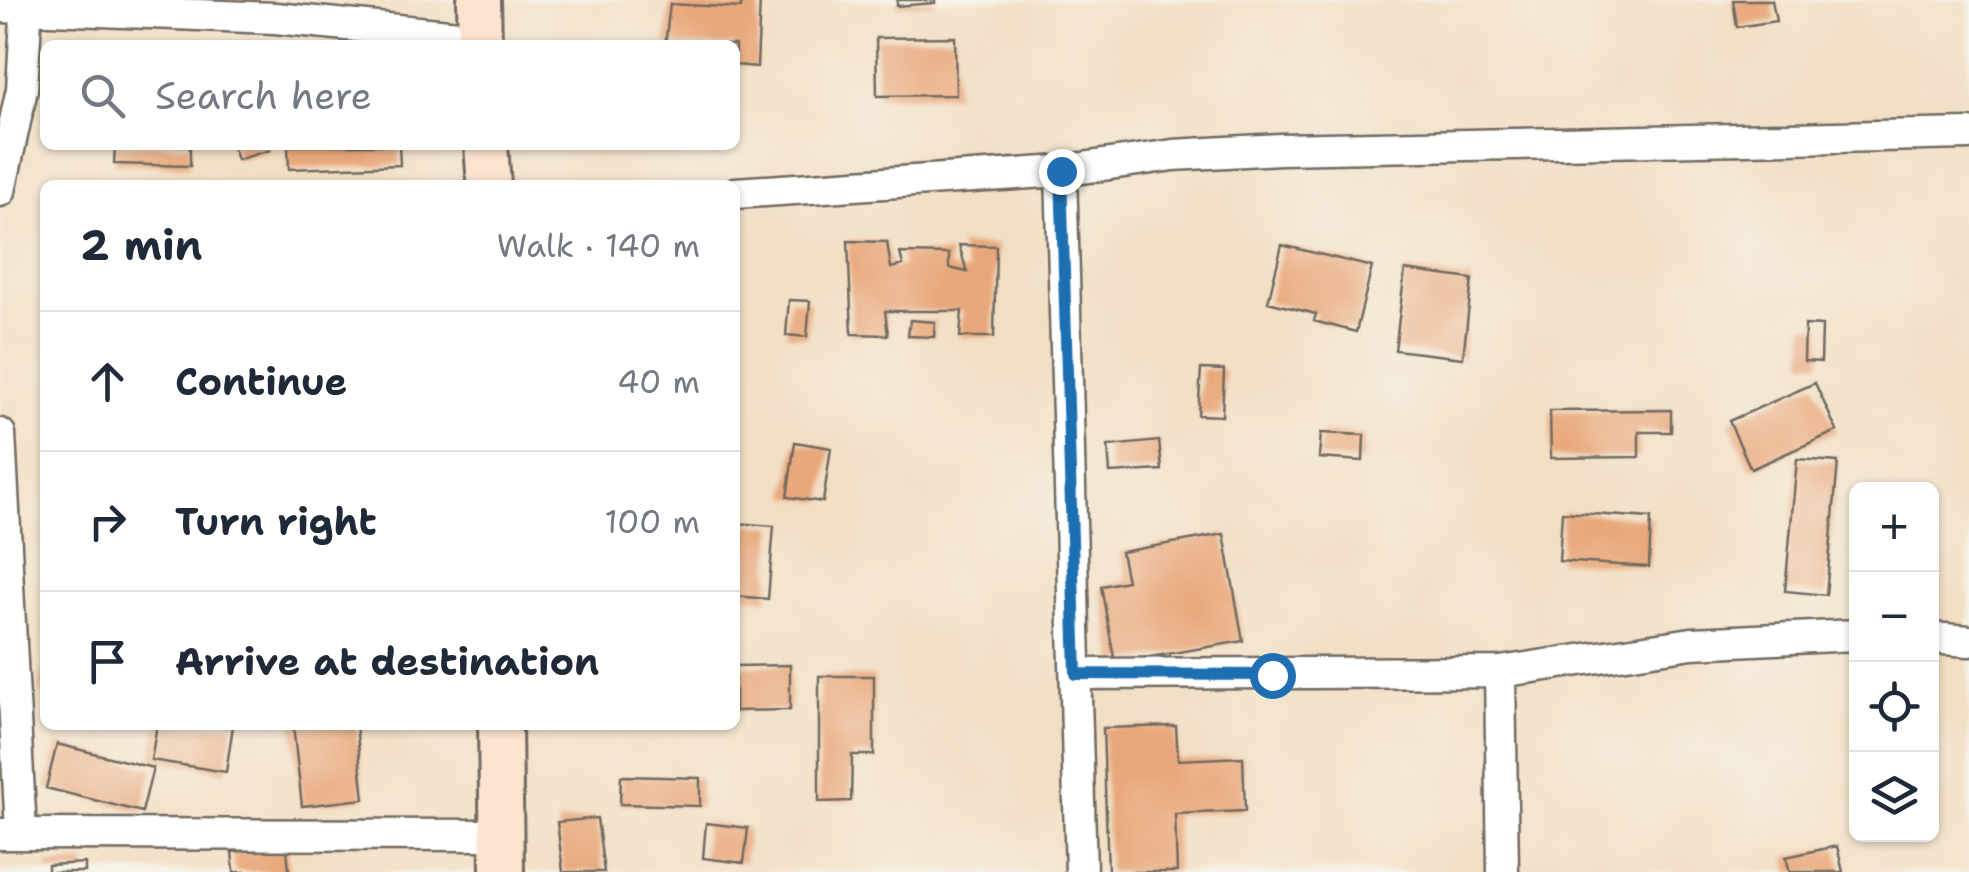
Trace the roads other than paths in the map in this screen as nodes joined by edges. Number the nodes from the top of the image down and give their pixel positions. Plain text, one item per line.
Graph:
1 (18, 4) edge
2 (479, 28) edge
3 (1969, 134) edge
4 (486, 150) edge
5 (1061, 171) junction
6 (489, 180) edge
7 (0, 190) edge
8 (740, 193) edge
9 (0, 434) edge
10 (1, 469) edge
11 (1849, 636) edge
12 (1939, 639) edge
13 (1969, 641) edge
14 (1500, 672) junction
15 (1076, 674) junction
16 (500, 730) edge
17 (11, 833) edge
18 (502, 854) edge
19 (1081, 872) edge
20 (1503, 872) edge

1 - 2 street
1 - 7 street
3 - 5 street
4 - 6 street
5 - 8 street
5 - 15 street
9 - 10 street
10 - 17 street
11 - 14 street
12 - 13 street
14 - 15 street
14 - 20 street
15 - 19 street
16 - 18 street
17 - 18 street

